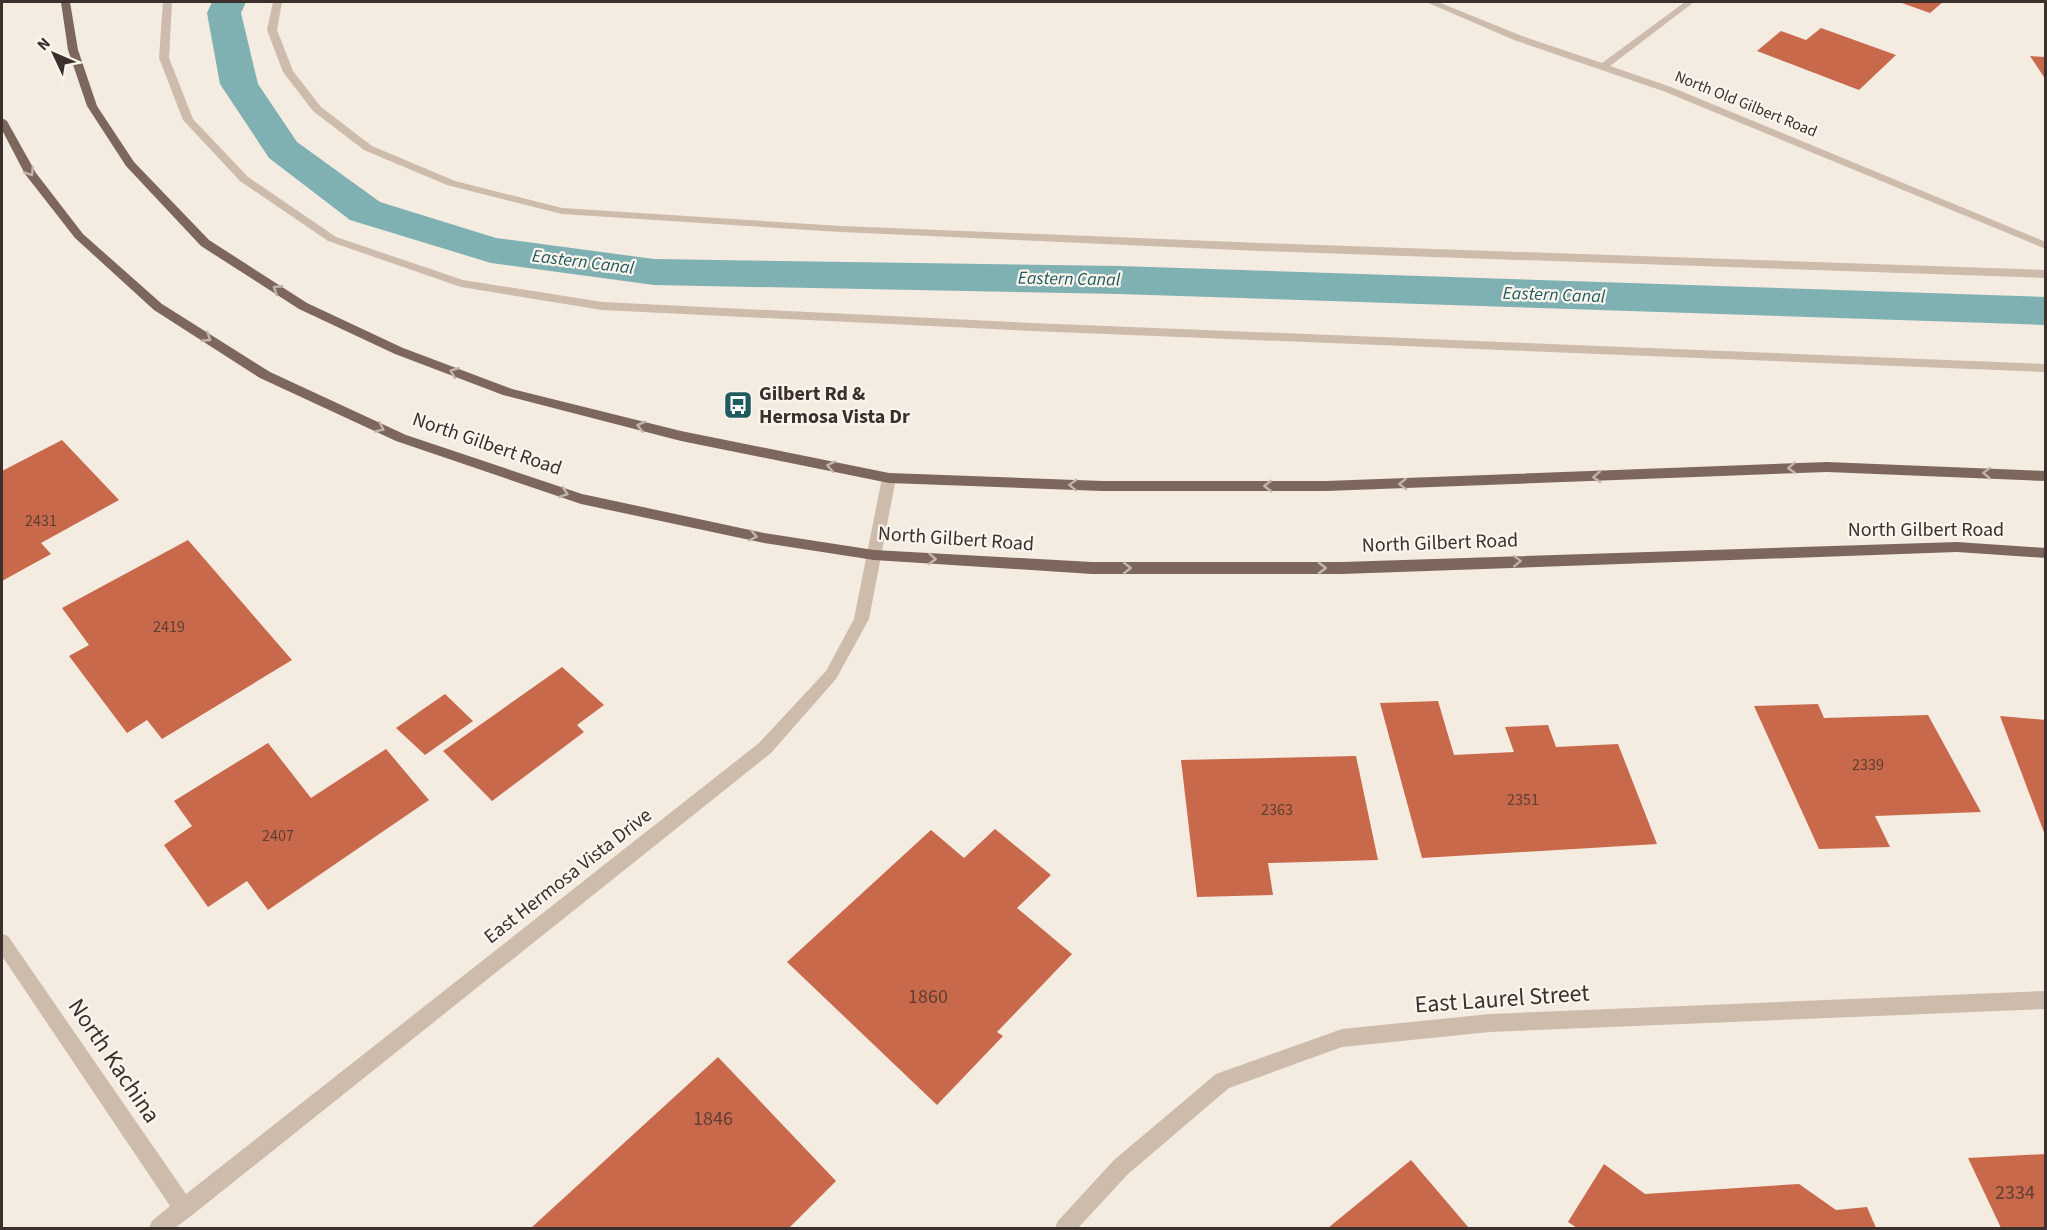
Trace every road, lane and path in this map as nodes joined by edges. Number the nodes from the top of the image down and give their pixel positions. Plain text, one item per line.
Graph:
1 (65, 2) edge
2 (167, 2) edge
3 (277, 2) edge
4 (1431, 2) edge
5 (1690, 2) edge
6 (1603, 67) junction
7 (2, 122) edge
8 (2046, 246) edge
9 (2046, 274) edge
10 (2046, 368) edge
11 (2046, 476) edge
12 (889, 478) junction
13 (2046, 553) edge
14 (874, 555) junction
15 (2, 942) edge
16 (2046, 1000) edge
17 (184, 1209) junction
18 (159, 1228) edge
19 (1065, 1228) edge

12 -> 1 main road
2 - 10 street
3 - 9 street
4 - 6 street, North Old Gilbert Road
5 - 6 street
6 - 8 street, North Old Gilbert Road
7 -> 14 main road, North Gilbert Road
11 -> 12 main road
12 - 14 street, East Hermosa Vista Drive
14 -> 13 main road, North Gilbert Road
14 - 17 street, East Hermosa Vista Drive
15 - 17 street, North Kachina
16 - 19 street, East Laurel Street
17 - 18 street, East Hermosa Vista Drive

